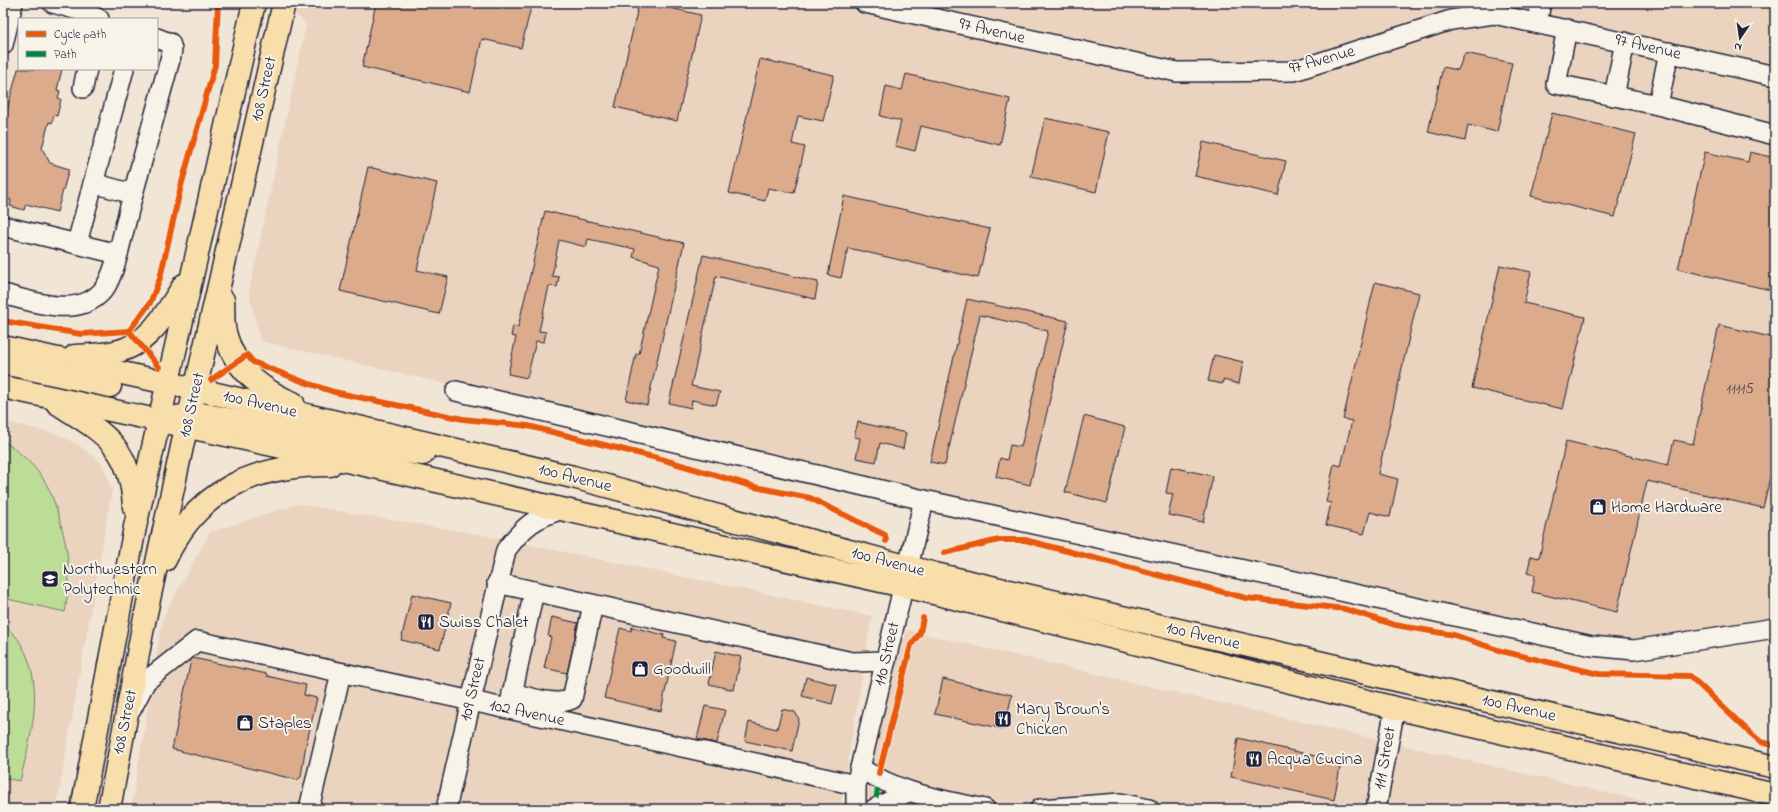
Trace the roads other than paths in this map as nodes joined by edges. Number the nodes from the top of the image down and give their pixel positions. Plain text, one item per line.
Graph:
1 (13, 3) edge
2 (53, 3) edge
3 (254, 3) edge
4 (284, 3) edge
5 (865, 3) edge
6 (1542, 3) edge
7 (97, 18) edge
8 (1537, 23) junction
9 (1567, 29) junction
10 (158, 38) edge
11 (1625, 42) junction
12 (3, 45) edge
13 (1669, 52) junction
14 (87, 70) edge
15 (124, 70) edge
16 (1775, 76) edge
17 (83, 88) dead end
18 (1614, 96) junction
19 (1658, 105) junction
20 (1775, 135) edge
21 (93, 183) junction
22 (133, 194) junction
23 (3, 226) edge
24 (77, 243) junction
25 (118, 254) junction
26 (194, 268) junction
27 (221, 275) junction
28 (3, 294) edge
29 (3, 347) edge
30 (54, 358) junction
31 (3, 363) edge
32 (3, 387) edge
33 (195, 389) junction
34 (166, 390) junction
35 (456, 391) dead end
36 (46, 396) junction
37 (159, 421) junction
38 (188, 421) junction
39 (334, 421) junction
40 (379, 468) junction
41 (573, 477) junction
42 (924, 500) junction
43 (563, 509) junction
44 (135, 527) junction
45 (499, 576) junction
46 (906, 577) junction
47 (534, 591) junction
48 (593, 604) junction
49 (143, 627) junction
50 (1775, 628) edge
51 (886, 661) junction
52 (341, 673) junction
53 (470, 701) junction
54 (511, 701) junction
55 (1395, 708) junction
56 (127, 718) junction
57 (1775, 767) edge
58 (858, 776) junction
59 (908, 792) junction
60 (1775, 795) edge
61 (82, 809) edge
62 (108, 809) edge
63 (310, 809) edge
64 (446, 809) edge
65 (856, 809) edge
66 (874, 809) edge
67 (985, 809) edge
68 (1040, 809) edge
69 (1149, 809) edge
70 (1376, 809) edge

1 - 12 street
2 - 7 street
3 - 26 main road, 108 Street
4 - 27 main road, 108 Street
5 - 8 street, 97 Avenue
6 - 8 street
8 - 9 street, 97 Avenue
9 - 11 street, 97 Avenue
9 - 18 street
10 - 22 street
11 - 13 street, 97 Avenue
11 - 18 street
13 - 16 street, 97 Avenue
13 - 19 street
14 - 17 street
15 - 21 street
18 - 19 street
19 - 20 street
21 - 22 street
21 - 24 street
22 - 25 street
23 - 24 street
24 - 25 street
25 - 28 street
26 - 30 main road
26 - 34 main road, 108 Street
27 - 33 main road, 108 Street
27 - 39 main road
29 - 30 main road
30 - 34 main road
31 - 34 main road
32 - 36 main road, 100 Avenue
33 - 34 main road
33 - 38 main road, 108 Street
33 - 39 main road, 100 Avenue
34 - 37 main road, 108 Street
35 - 42 street
36 - 37 main road, 100 Avenue
36 - 44 main road
37 - 38 main road, 100 Avenue
37 - 44 main road, 108 Street
38 - 40 main road, 100 Avenue
38 - 41 main road
38 - 49 main road, 108 Street
39 - 41 main road, 100 Avenue
40 - 43 main road, 100 Avenue
40 - 49 main road
41 - 46 main road, 100 Avenue
42 - 46 street, 110 Street
42 - 50 street
43 - 45 street, 109 Street
43 - 46 main road, 100 Avenue
44 - 61 main road, 108 Street
45 - 47 street
45 - 53 street, 109 Street
46 - 51 street, 110 Street
46 - 55 main road, 100 Avenue
46 - 57 main road, 100 Avenue
47 - 48 street
47 - 54 street
48 - 51 street
48 - 54 street
49 - 56 main road, 108 Street
51 - 58 street, 110 Street
52 - 53 street, 102 Avenue
52 - 56 street, 102 Avenue
52 - 63 street
53 - 54 street, 102 Avenue
53 - 64 street, 109 Street
54 - 58 street, 102 Avenue
55 - 60 main road, 100 Avenue
55 - 70 street, 111 Street
56 - 62 main road, 108 Street
58 - 59 street, 102 Avenue
58 - 65 street, 110 Street
59 - 66 street
59 - 67 street, 102 Avenue
68 - 69 street

